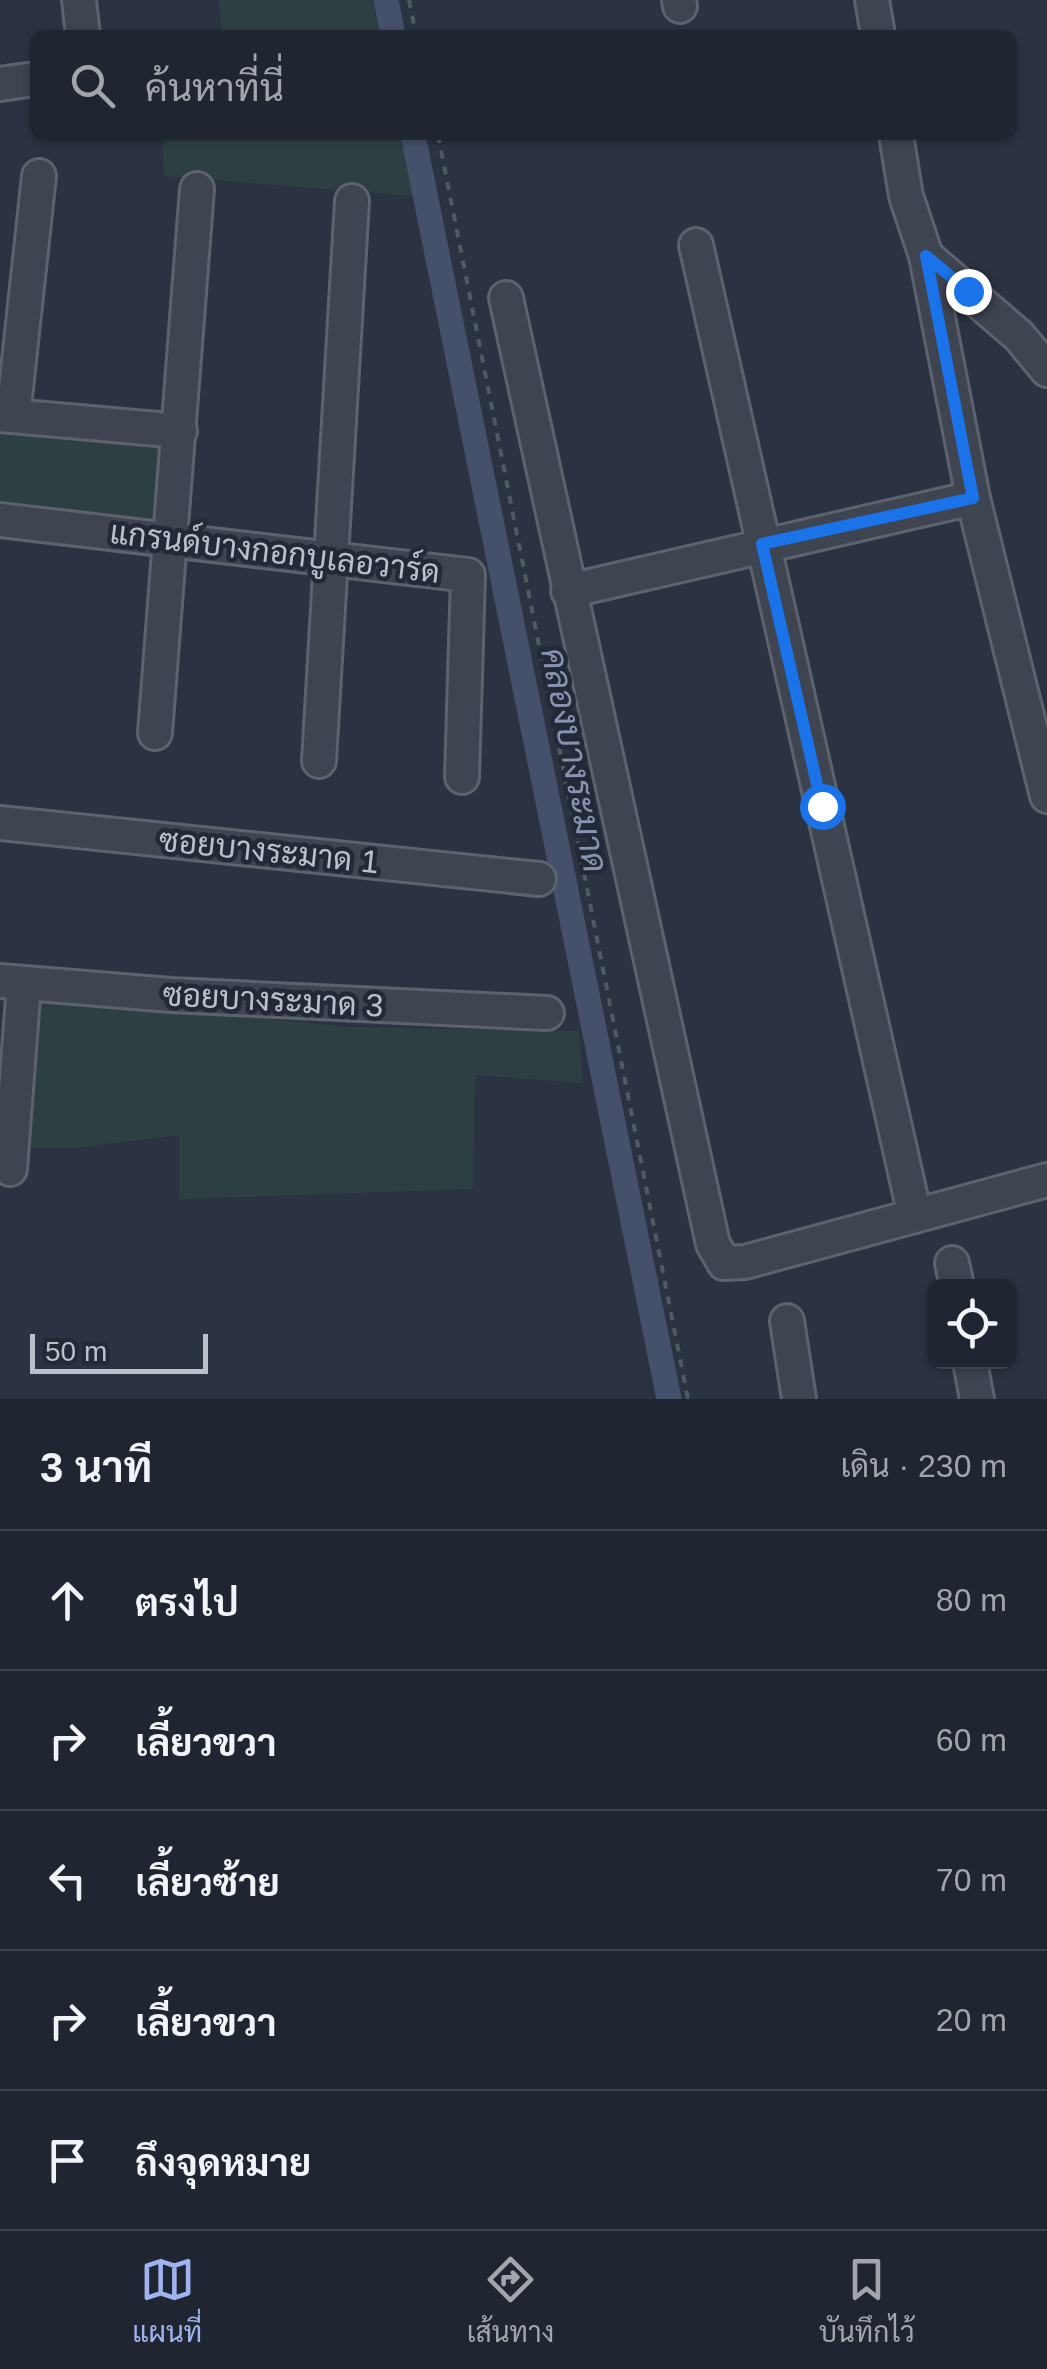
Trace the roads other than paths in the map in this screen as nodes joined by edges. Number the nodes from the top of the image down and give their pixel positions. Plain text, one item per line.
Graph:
1 (79, 0) edge
2 (872, 0) edge
3 (82, 30) edge
4 (877, 30) edge
5 (30, 80) edge
6 (0, 84) edge
7 (897, 140) edge
8 (39, 176) dead end
9 (196, 189) dead end
10 (352, 201) dead end
11 (696, 245) dead end
12 (926, 256) junction
13 (506, 298) dead end
14 (1047, 370) edge
15 (6, 415) edge
16 (180, 430) junction
17 (973, 498) junction
18 (0, 520) edge
19 (172, 540) junction
20 (762, 544) junction
21 (331, 558) junction
22 (568, 591) junction
23 (155, 733) dead end
24 (319, 761) dead end
25 (462, 778) dead end
26 (1047, 796) edge
27 (0, 823) edge
28 (538, 879) dead end
29 (12, 983) edge
30 (547, 1012) dead end
31 (10, 1168) dead end
32 (1047, 1180) edge
33 (916, 1216) junction
34 (787, 1320) dead end
35 (971, 1369) edge
36 (799, 1399) edge
37 (977, 1399) edge

1 - 3 street
2 - 4 street
5 - 6 street
7 - 12 street
8 - 15 street
9 - 16 street
10 - 21 street
11 - 20 street
12 - 14 street
12 - 17 street
13 - 22 street
15 - 16 street
16 - 19 street
17 - 20 street
17 - 26 street
18 - 19 street, แกรนด์บางกอกบูเลอวาร์ด
19 - 21 street, แกรนด์บางกอกบูเลอวาร์ด
19 - 23 street
20 - 22 street
20 - 33 street
21 - 24 street
21 - 25 street, แกรนด์บางกอกบูเลอวาร์ด
22 - 33 street
27 - 28 street, ซอยบางระมาด 1
29 - 30 street, ซอยบางระมาด 3
29 - 31 street
32 - 33 street
34 - 36 street
35 - 37 street

